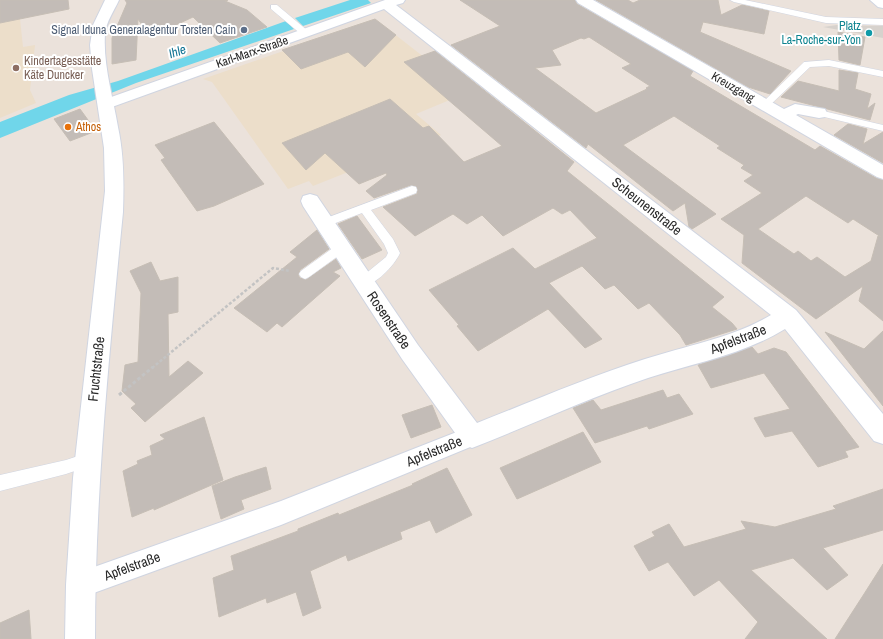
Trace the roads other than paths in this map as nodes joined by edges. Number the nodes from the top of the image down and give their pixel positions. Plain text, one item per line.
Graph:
1 (112, 0) edge
2 (583, 0) edge
3 (734, 0) edge
4 (877, 0) edge
5 (392, 2) edge
6 (883, 4) edge
7 (274, 8) dead end
8 (883, 22) edge
9 (302, 30) junction
10 (883, 74) edge
11 (104, 95) junction
12 (765, 105) junction
13 (819, 113) joint
14 (783, 116) junction
15 (883, 128) edge
16 (883, 173) edge
17 (412, 190) dead end
18 (310, 201) dead end
19 (364, 208) junction
20 (325, 223) junction
21 (342, 248) junction
22 (305, 274) dead end
23 (363, 282) junction
24 (788, 316) junction
25 (883, 434) edge
26 (472, 436) junction
27 (87, 460) junction
28 (0, 483) edge
29 (80, 585) junction
30 (80, 639) edge

1 - 11 street, Fruchtstraße
2 - 12 street, Kreuzgang
3 - 8 lane
4 - 6 street
5 - 9 street, Karl-Marx-Straße
5 - 24 street, Scheunenstraße
7 - 9 lane
9 - 11 street, Karl-Marx-Straße
10 - 12 lane
11 - 27 street, Fruchtstraße
12 - 14 street, Kreuzgang
13 - 14 street
13 - 15 lane
14 - 16 street, Kreuzgang
17 - 19 lane
18 - 20 street, Rosenstraße
19 - 20 lane
19 - 23 lane
20 - 21 street, Rosenstraße
21 - 22 lane
21 - 23 street, Rosenstraße
23 - 26 street, Rosenstraße
24 - 25 street, Scheunenstraße
24 - 26 street, Apfelstraße
26 - 29 street, Apfelstraße
27 - 28 lane
27 - 29 street, Fruchtstraße
29 - 30 street, Fruchtstraße

